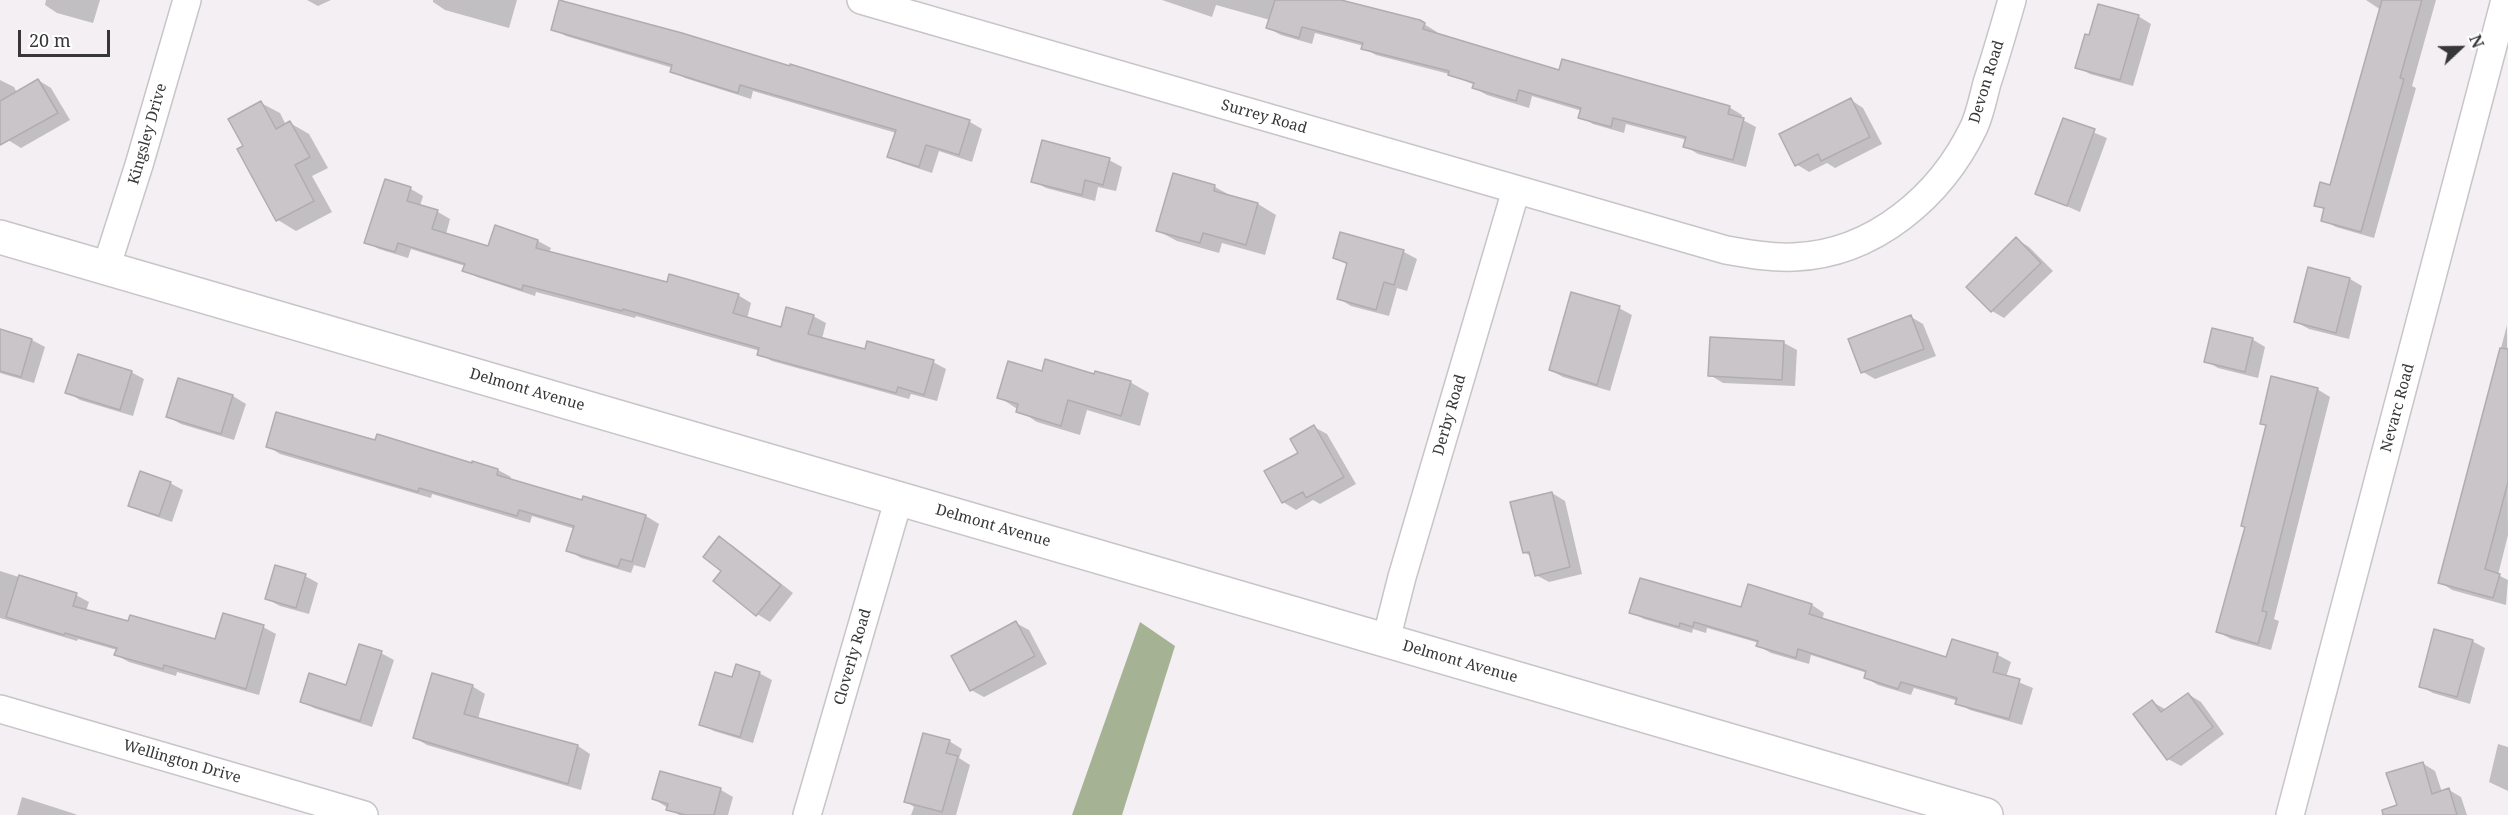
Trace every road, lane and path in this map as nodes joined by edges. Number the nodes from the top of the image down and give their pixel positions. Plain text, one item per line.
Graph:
1 (186, 0) edge
2 (861, 0) edge
3 (2012, 0) edge
4 (2505, 0) edge
5 (1516, 189) junction
6 (1668, 234) joint
7 (0, 237) edge
8 (106, 267) junction
9 (899, 498) junction
10 (1386, 640) junction
11 (0, 709) edge
12 (364, 815) edge
13 (807, 815) edge
14 (1986, 815) edge
15 (2290, 815) edge

1 - 8 street, Kingsley Drive
2 - 5 street, Surrey Road
3 - 6 street, Devon Road
4 - 15 street, Nevarc Road
5 - 6 street, Surrey Road
5 - 10 street, Derby Road
7 - 8 street, Delmont Avenue
8 - 9 street, Delmont Avenue
9 - 10 street, Delmont Avenue
9 - 13 street, Cloverly Road
10 - 14 street, Delmont Avenue
11 - 12 street, Wellington Drive

